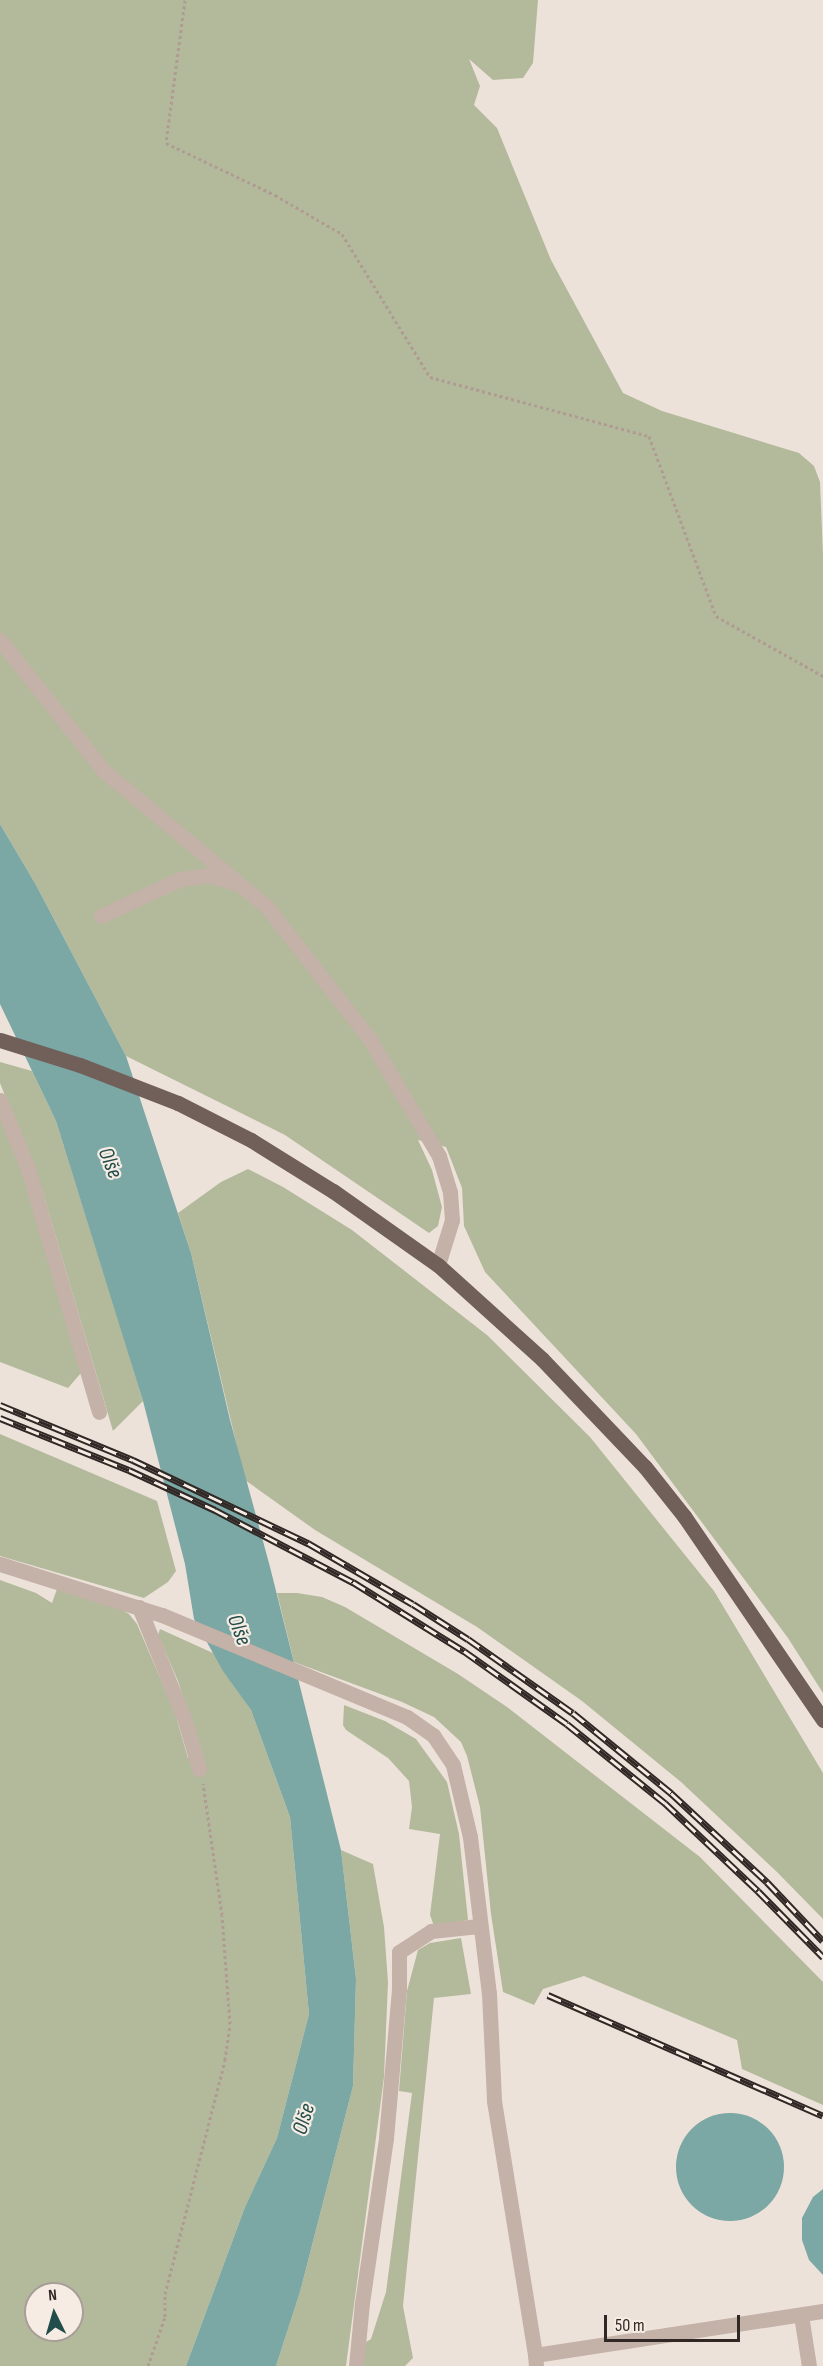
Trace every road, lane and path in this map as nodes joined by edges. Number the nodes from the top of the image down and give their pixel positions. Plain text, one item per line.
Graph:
1 (185, 0) edge
2 (0, 640) edge
3 (823, 676) edge
4 (239, 884) junction
5 (101, 916) dead end
6 (0, 1040) edge
7 (0, 1100) edge
8 (438, 1265) junction
9 (99, 1412) dead end
10 (0, 1564) edge
11 (140, 1607) junction
12 (823, 1720) edge
13 (200, 1769) joint
14 (479, 1926) junction
15 (823, 2311) edge
16 (801, 2315) junction
17 (536, 2360) edge
18 (148, 2366) edge
19 (356, 2366) edge
20 (808, 2366) edge

1 - 3 path
2 - 4 lane
4 - 5 lane
4 - 8 lane
6 - 8 main road
7 - 9 lane
8 - 12 main road
10 - 11 lane
11 - 13 lane
11 - 14 lane
13 - 18 path
14 - 17 lane
14 - 19 lane
15 - 16 lane
16 - 17 lane
16 - 20 lane

